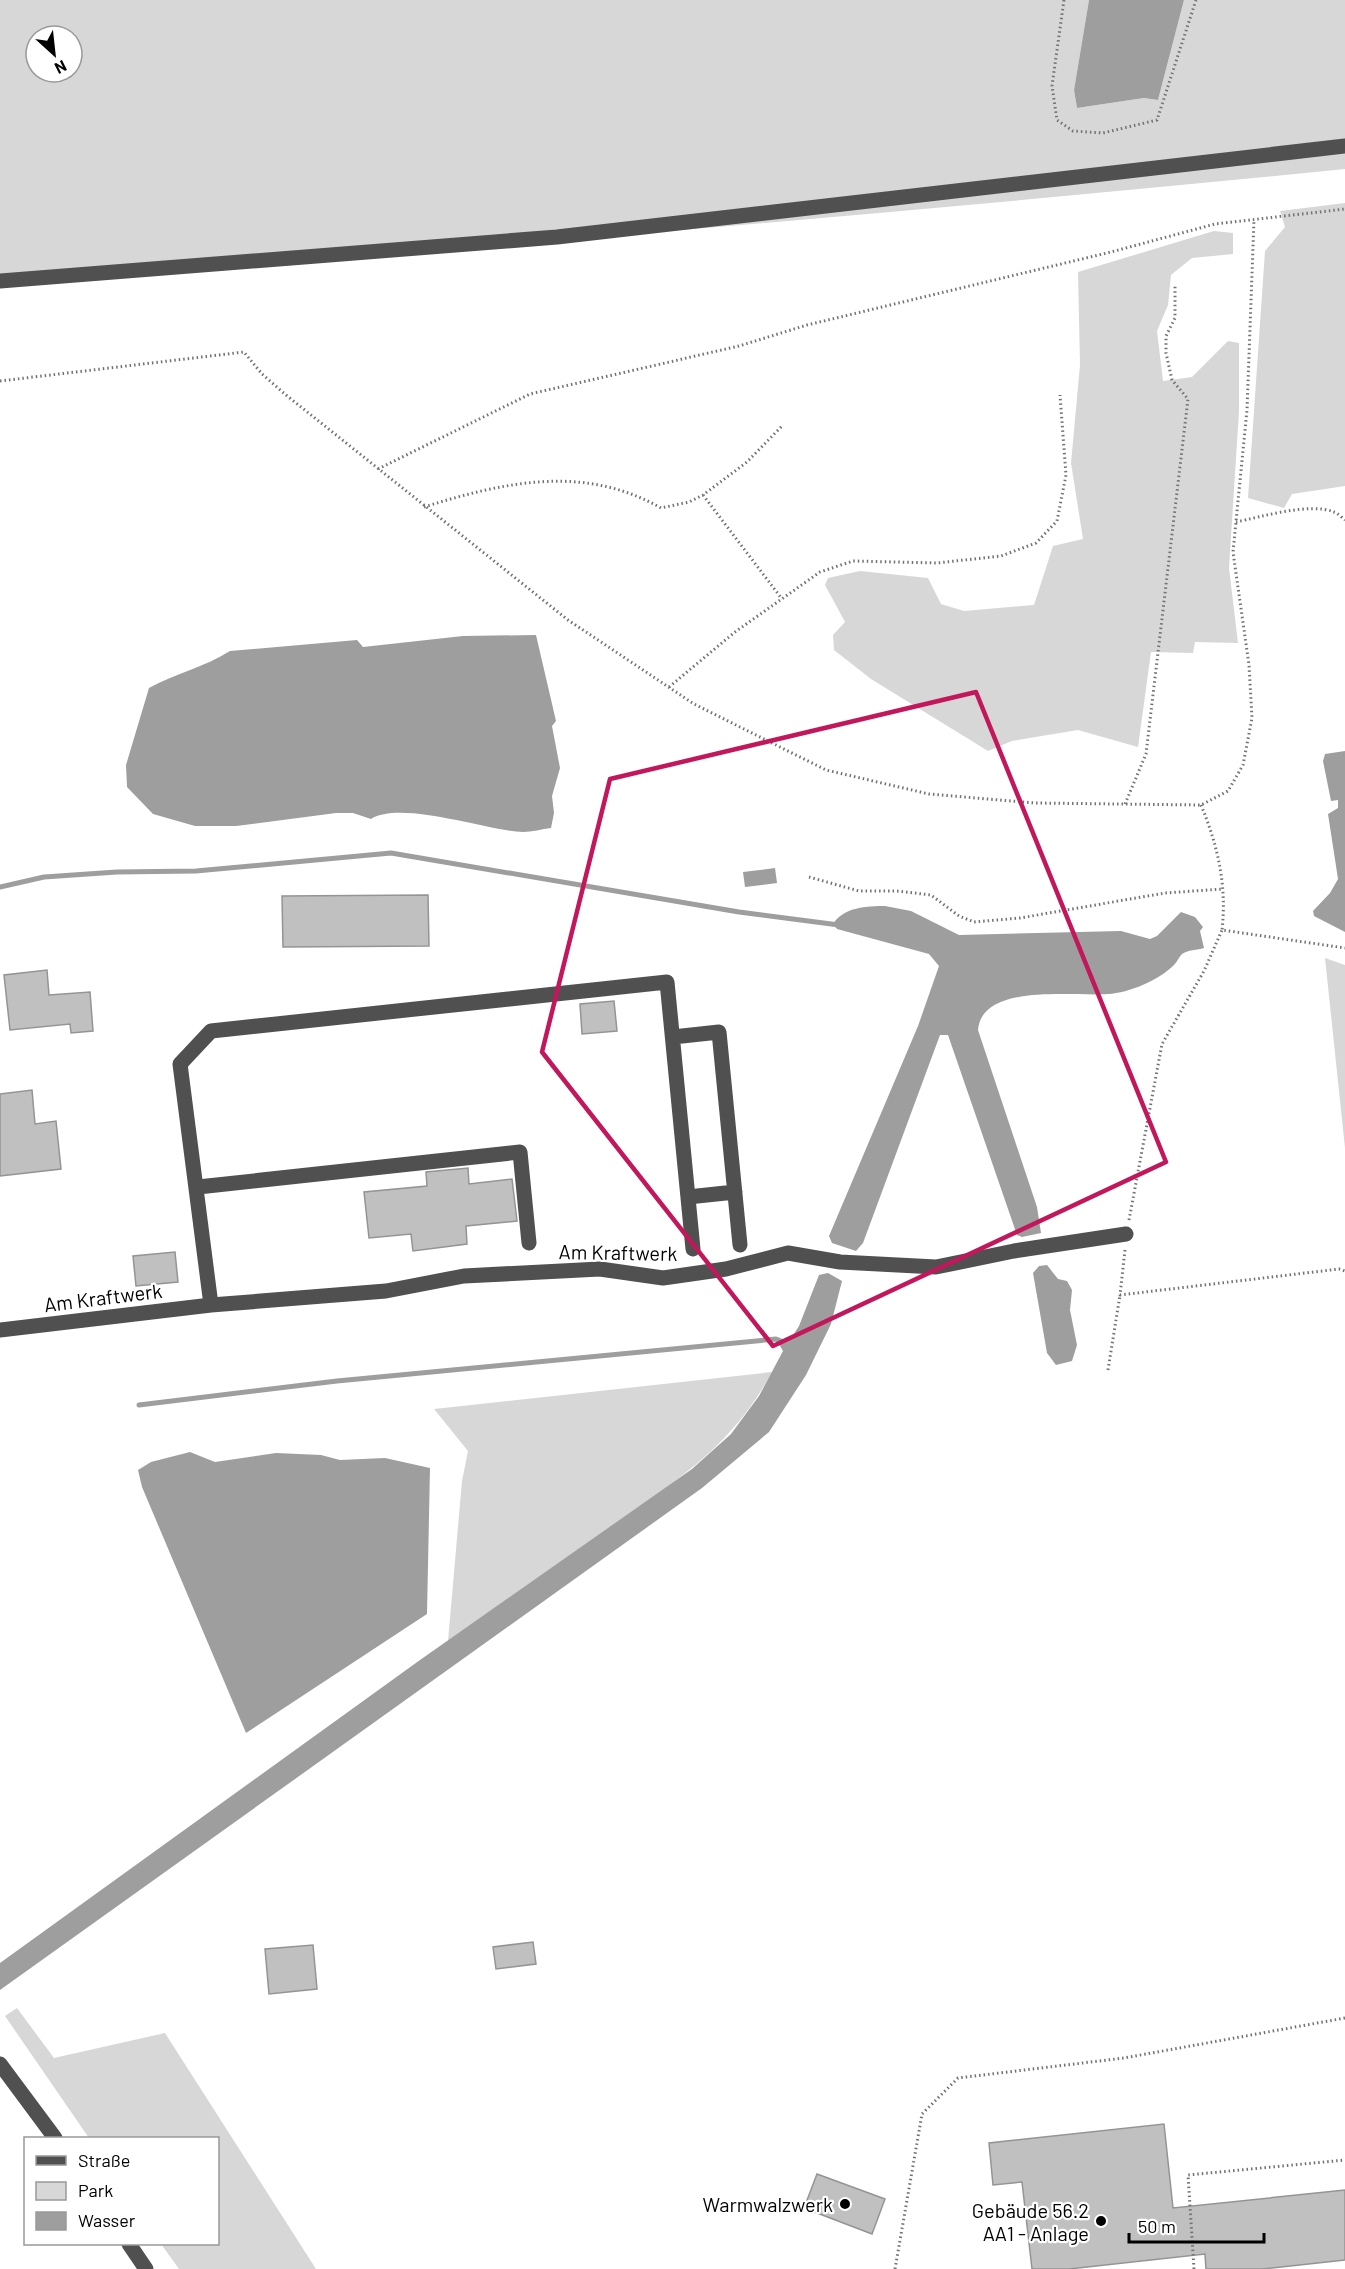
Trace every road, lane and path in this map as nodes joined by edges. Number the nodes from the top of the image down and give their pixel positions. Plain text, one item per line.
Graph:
1 (1064, 0) edge
2 (1196, 0) edge
3 (1345, 146) edge
4 (1345, 209) edge
5 (1254, 220) junction
6 (0, 281) edge
7 (1175, 285) dead end
8 (0, 381) edge
9 (1060, 395) dead end
10 (782, 426) dead end
11 (378, 469) junction
12 (703, 495) junction
13 (424, 507) junction
14 (1345, 520) edge
15 (1236, 522) junction
16 (782, 599) junction
17 (669, 687) junction
18 (1125, 804) junction
19 (1201, 805) junction
20 (809, 877) dead end
21 (1223, 889) junction
22 (1222, 930) junction
23 (1345, 948) edge
24 (672, 1036) junction
25 (198, 1187) junction
26 (735, 1192) junction
27 (688, 1197) junction
28 (1126, 1234) junction
29 (529, 1243) dead end
30 (740, 1245) dead end
31 (693, 1249) dead end
32 (1345, 1271) edge
33 (1120, 1295) junction
34 (211, 1305) junction
35 (0, 1330) edge
36 (1108, 1370) dead end
37 (1345, 2018) edge
38 (0, 2064) edge
39 (54, 2137) edge
40 (1345, 2160) edge
41 (130, 2245) edge
42 (146, 2269) edge
43 (895, 2269) edge
44 (1194, 2269) edge

1 - 2 path
3 - 6 street
4 - 5 path
5 - 11 path
5 - 15 path
7 - 18 path
8 - 11 path
9 - 16 path
10 - 12 path
11 - 13 path
12 - 13 path
12 - 16 path
13 - 17 path
14 - 15 path
15 - 19 path
16 - 17 path
17 - 18 path
18 - 19 path
19 - 21 path
20 - 21 path
21 - 22 path
22 - 23 path
22 - 28 path
24 - 25 street
24 - 26 street
24 - 27 street
25 - 29 street
25 - 34 street
26 - 27 street
26 - 30 street
27 - 31 street
28 - 33 path
28 - 34 street, Am Kraftwerk
32 - 33 path
33 - 36 path
34 - 35 street, Am Kraftwerk
37 - 43 path
38 - 39 street
40 - 44 path
41 - 42 street

